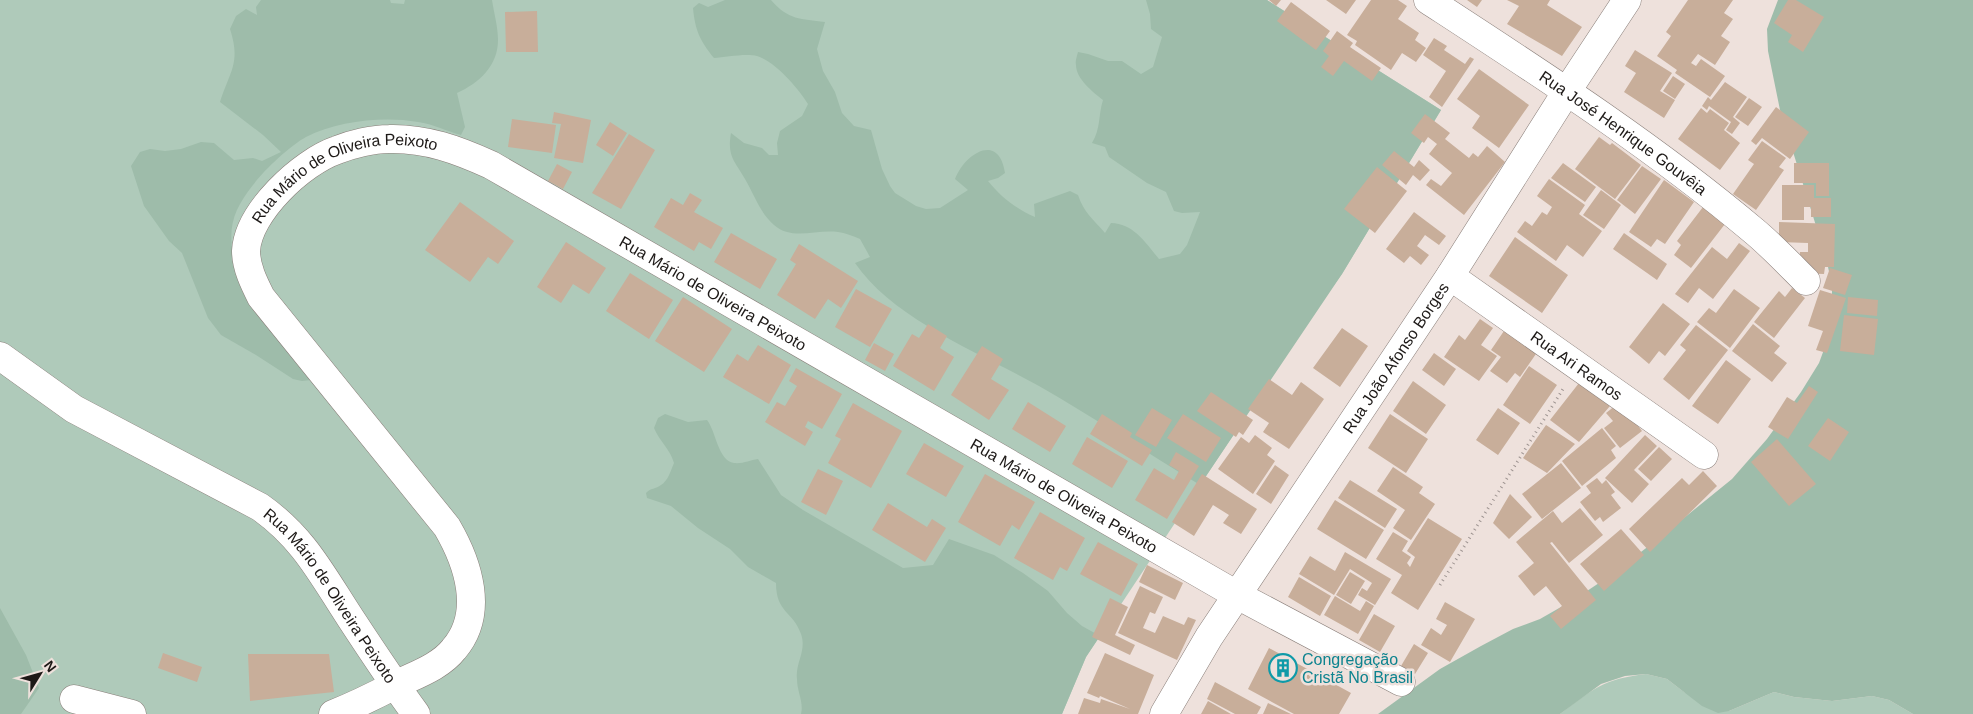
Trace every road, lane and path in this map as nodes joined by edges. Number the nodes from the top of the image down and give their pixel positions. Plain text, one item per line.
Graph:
1 (1428, 0) edge
2 (1627, 0) edge
3 (1567, 91) junction
4 (1450, 276) junction
5 (1806, 281) dead end
6 (0, 356) edge
7 (1578, 365) junction
8 (1704, 455) dead end
9 (1440, 585) dead end
10 (1237, 595) junction
11 (1401, 682) dead end
12 (395, 685) junction
13 (74, 699) dead end
14 (132, 714) edge
15 (333, 714) edge
16 (416, 714) edge
17 (1164, 714) edge

1 - 3 street, Rua José Henrique Gouvêia
2 - 3 street, Rua João Afonso Borges
3 - 4 street, Rua João Afonso Borges
3 - 5 street, Rua José Henrique Gouvêia
4 - 7 street, Rua Ari Ramos
4 - 10 street, Rua João Afonso Borges
6 - 12 street, Rua Mário de Oliveira Peixoto
7 - 8 street, Rua Ari Ramos
7 - 9 path
10 - 11 street, Rua Mário de Oliveira Peixoto
10 - 12 street, Rua Mário de Oliveira Peixoto
10 - 17 street, Rua João Afonso Borges
12 - 15 street
12 - 16 street
13 - 14 street

